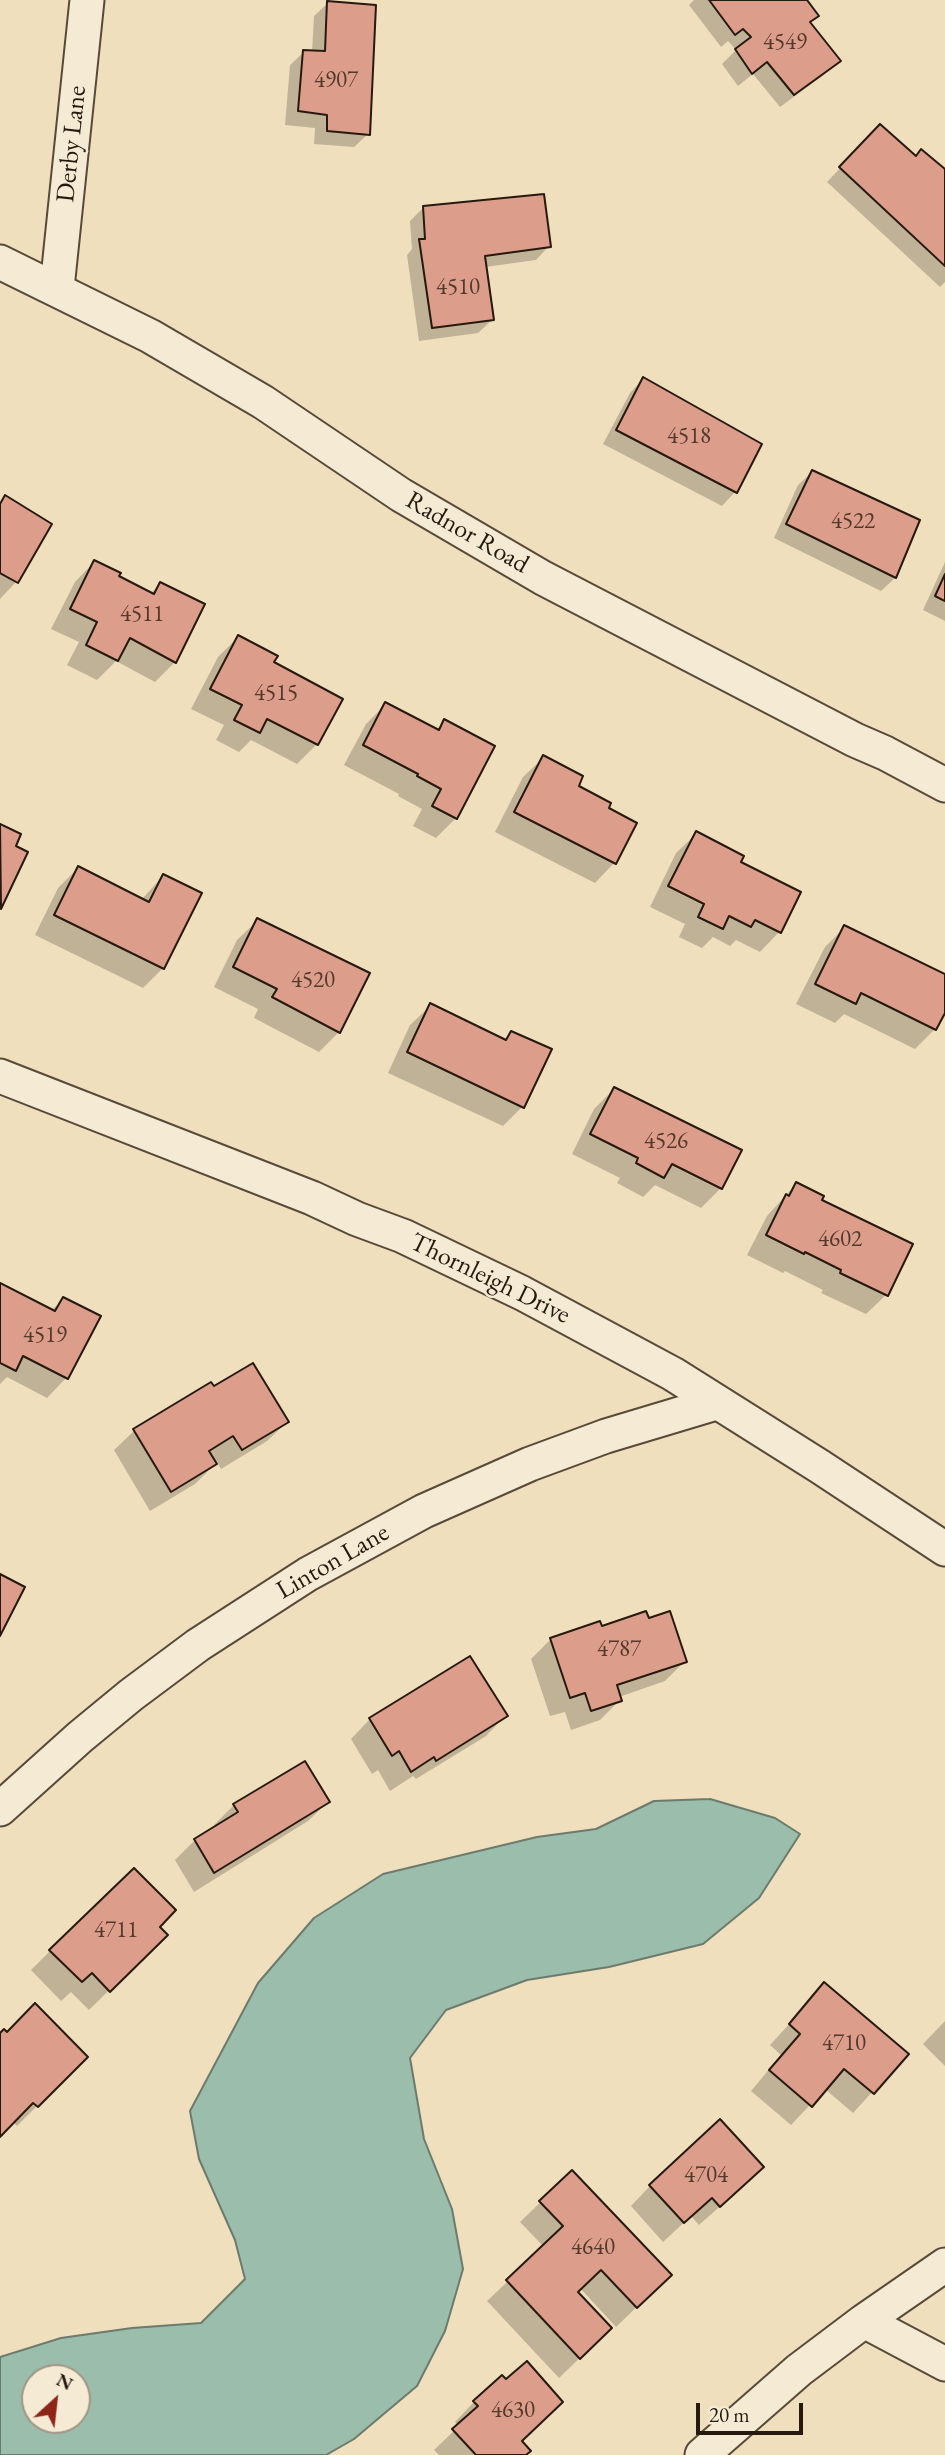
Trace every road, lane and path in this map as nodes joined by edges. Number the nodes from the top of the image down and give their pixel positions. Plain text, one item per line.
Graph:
1 (87, 0) edge
2 (0, 262) edge
3 (57, 288) junction
4 (945, 785) edge
5 (0, 1076) edge
6 (716, 1403) junction
7 (945, 1549) edge
8 (0, 1809) edge
9 (945, 2265) edge
10 (864, 2321) junction
11 (945, 2364) edge
12 (702, 2455) edge

1 - 3 street, Derby Lane
2 - 3 street, Radnor Road
3 - 4 street, Radnor Road
5 - 6 street, Thornleigh Drive
6 - 7 street, Thornleigh Drive
6 - 8 street, Linton Lane
9 - 10 street
10 - 11 street
10 - 12 street

